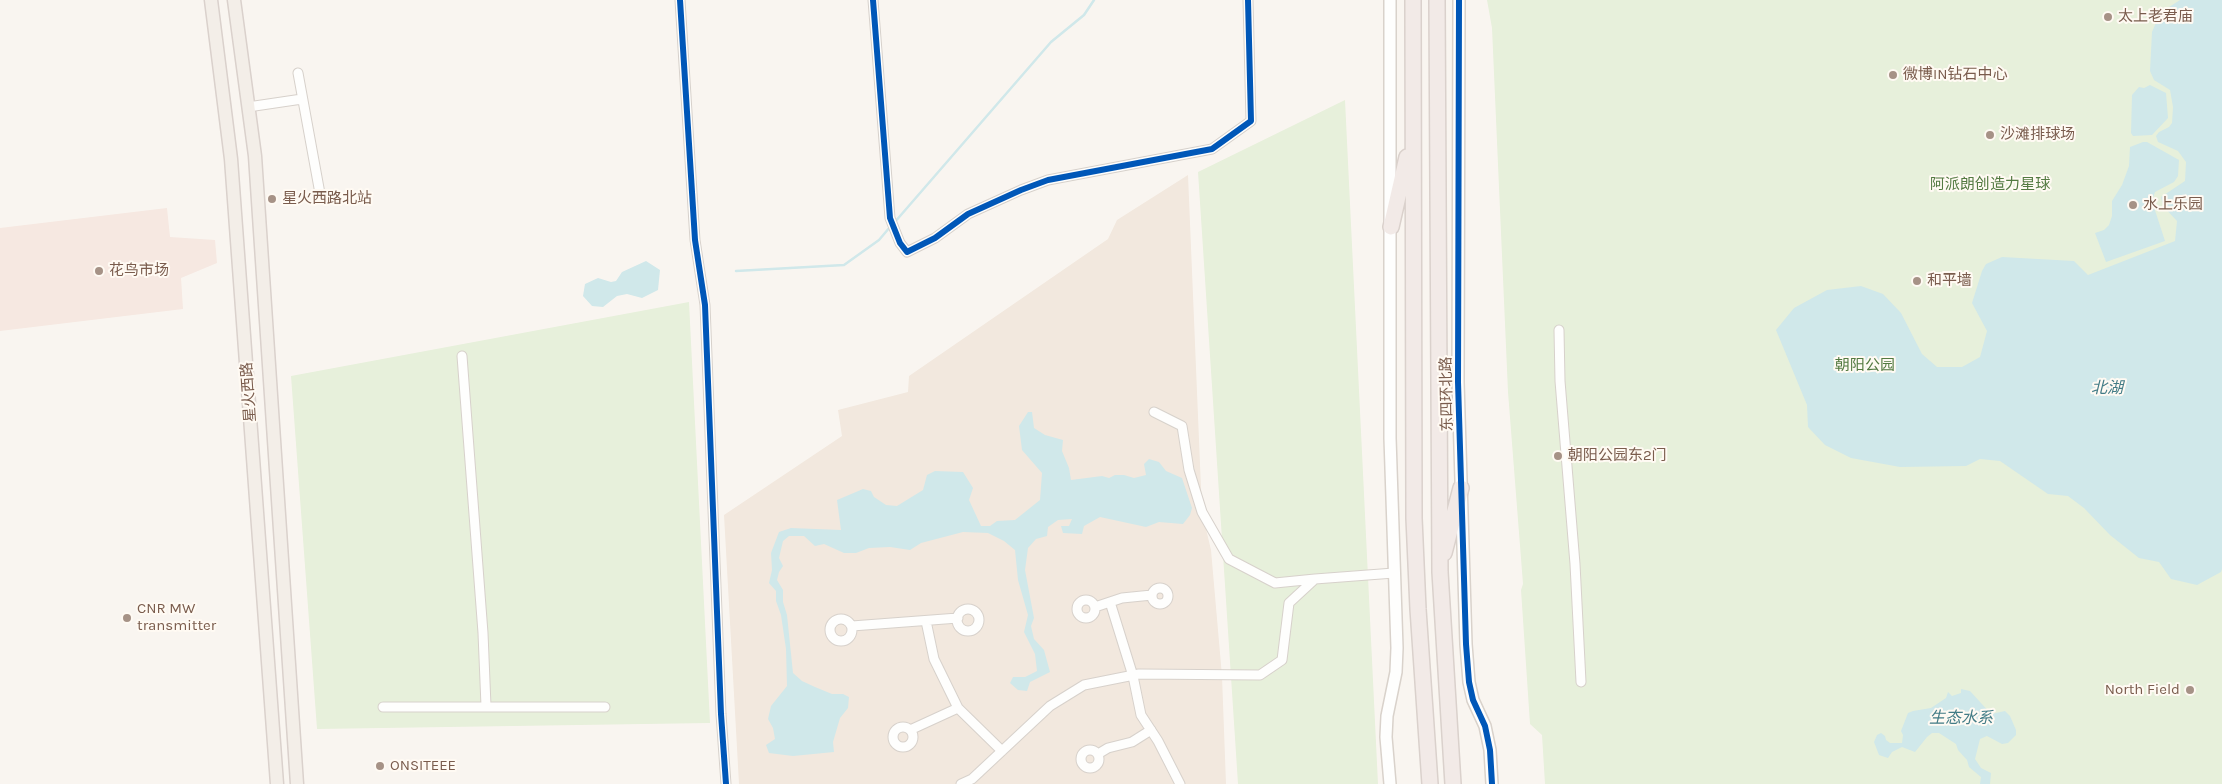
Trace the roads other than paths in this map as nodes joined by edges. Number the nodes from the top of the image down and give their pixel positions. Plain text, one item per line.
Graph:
1 (211, 0) edge
2 (234, 0) edge
3 (680, 0) edge
4 (873, 0) edge
5 (1248, 0) edge
6 (1390, 0) edge
7 (1413, 0) edge
8 (1438, 0) edge
9 (1459, 0) edge
10 (298, 72) dead end
11 (302, 99) junction
12 (248, 107) junction
13 (1413, 131) junction
14 (321, 199) dead end
15 (1391, 227) junction
16 (1559, 330) dead end
17 (462, 356) dead end
18 (1154, 412) dead end
19 (1461, 488) junction
20 (1440, 572) junction
21 (1394, 573) junction
22 (1315, 579) junction
23 (1152, 594) dead end
24 (1110, 602) junction
25 (1096, 607) dead end
26 (958, 618) dead end
27 (926, 621) junction
28 (852, 626) dead end
29 (1133, 676) junction
30 (1582, 682) dead end
31 (486, 706) junction
32 (383, 707) dead end
33 (605, 707) dead end
34 (958, 708) junction
35 (910, 730) dead end
36 (1150, 730) junction
37 (1002, 751) junction
38 (1098, 754) dead end
39 (277, 784) edge
40 (297, 784) edge
41 (726, 784) edge
42 (961, 784) edge
43 (1180, 784) edge
44 (1390, 784) edge
45 (1430, 784) edge
46 (1453, 784) edge
47 (1492, 784) edge

1 - 39 main road, 星火西路
2 - 12 main road, 星火西路
3 - 41 street
4 - 5 street
6 - 15 street
7 - 13 highway
8 - 20 highway, 东四环北路
9 - 19 street, 东四环北路
10 - 11 street
11 - 12 street
11 - 14 street
12 - 40 main road, 星火西路
13 - 15 highway
13 - 45 highway
15 - 21 street
16 - 30 street
17 - 31 street
18 - 22 street
19 - 20 highway
19 - 47 street, 东四环北路
20 - 46 highway, 东四环北路
21 - 22 street
21 - 44 street
22 - 29 street
23 - 24 street
24 - 25 street
24 - 29 street
26 - 27 street
27 - 28 street
27 - 34 street
29 - 36 street
29 - 37 street
31 - 32 street
31 - 33 street
34 - 35 street
34 - 37 street
36 - 38 street
36 - 43 street
37 - 42 street

